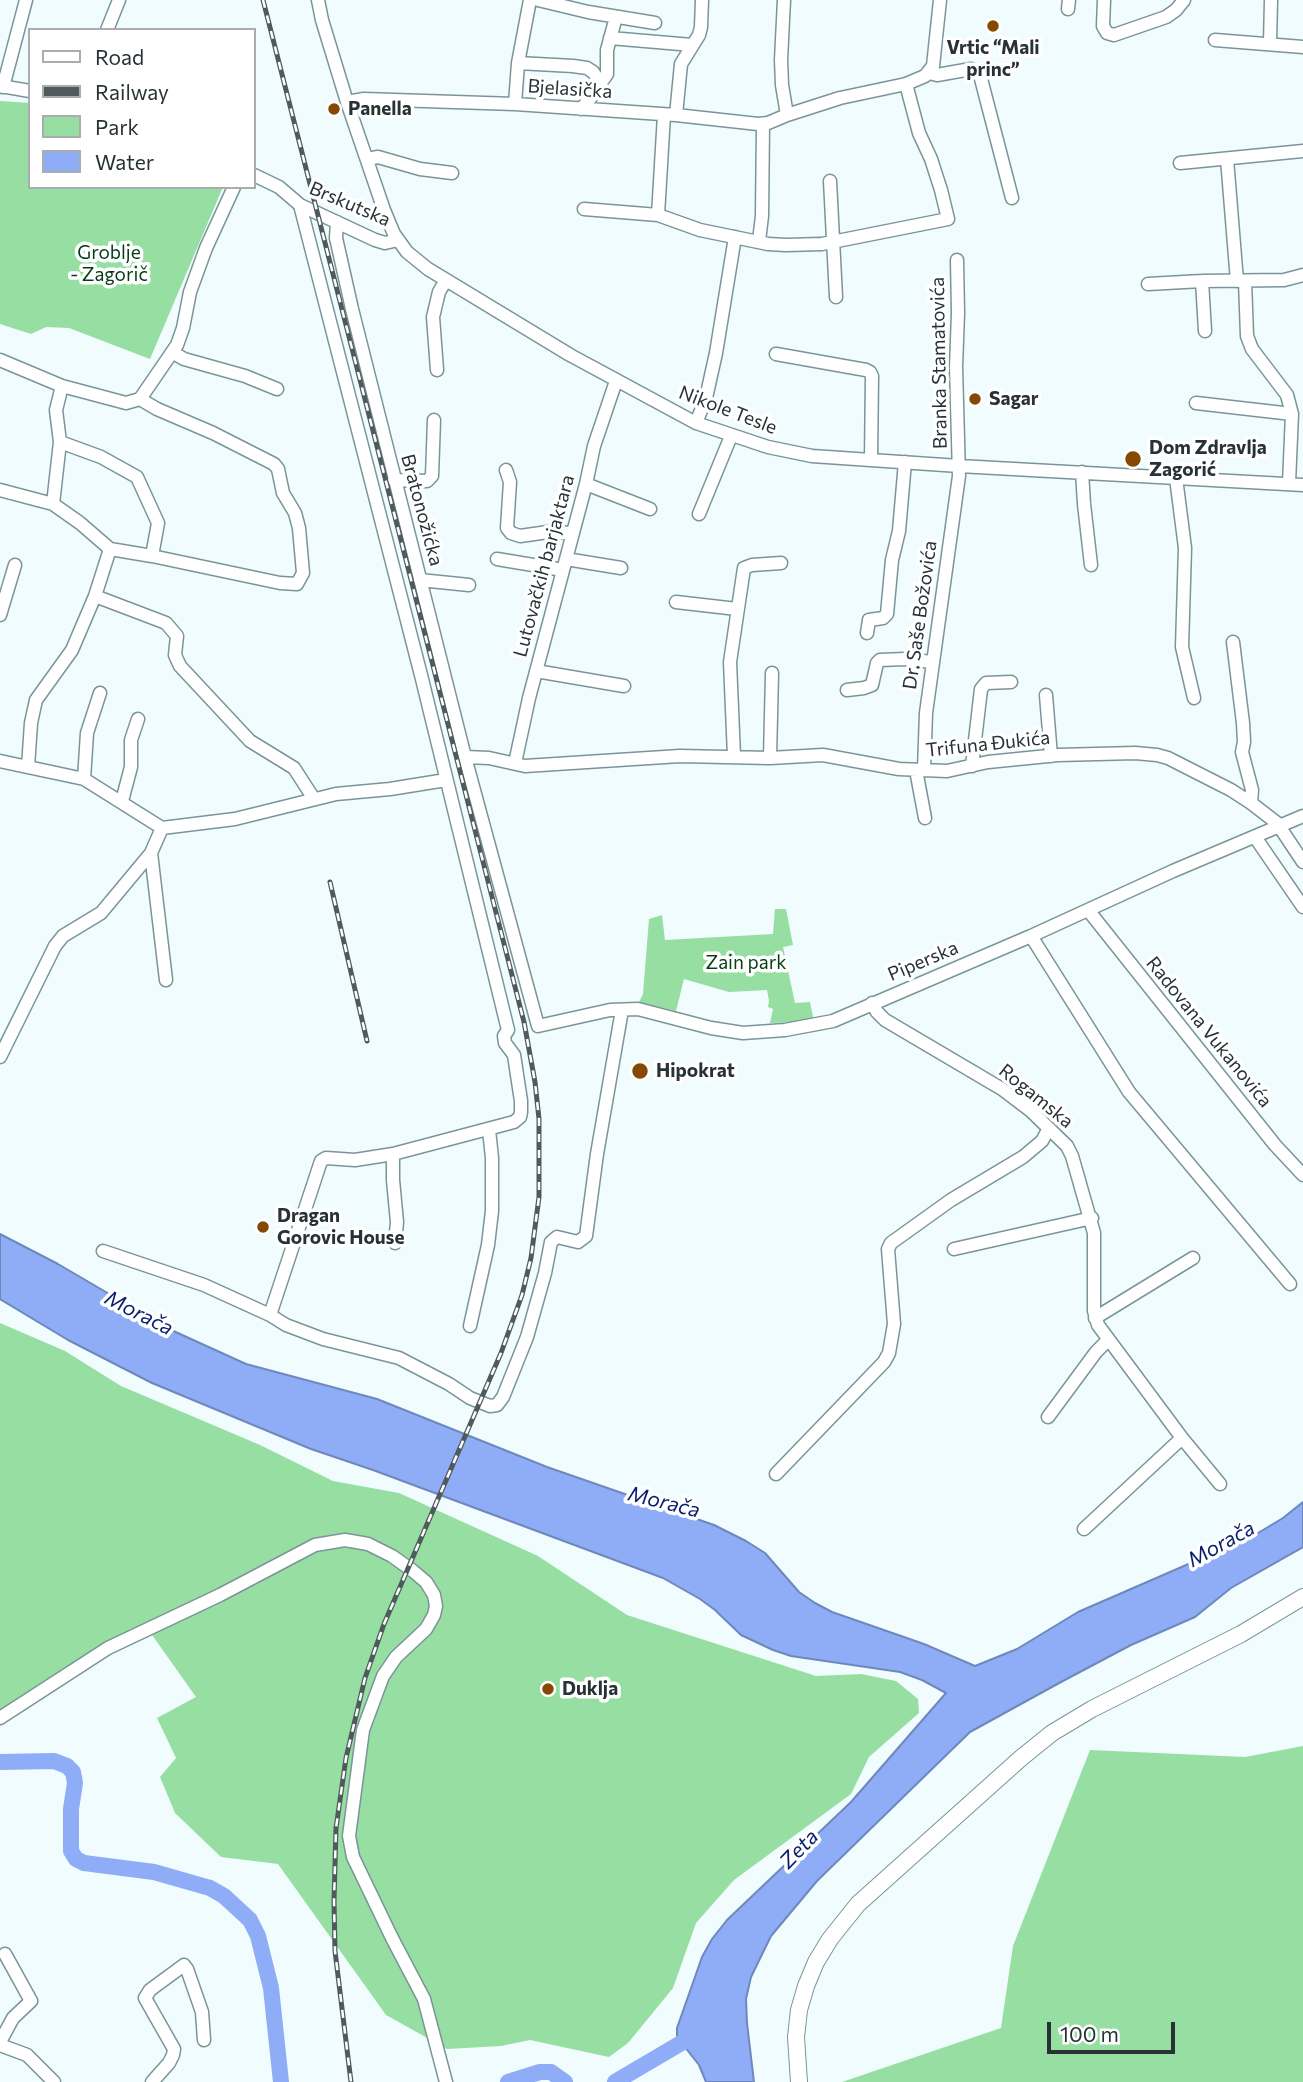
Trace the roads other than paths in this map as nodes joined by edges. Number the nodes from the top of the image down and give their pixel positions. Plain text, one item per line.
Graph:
1 (26, 0) edge
2 (119, 0) edge
3 (318, 0) edge
4 (530, 0) edge
5 (538, 0) edge
6 (702, 0) edge
7 (784, 0) edge
8 (940, 0) edge
9 (1104, 0) edge
10 (1184, 0) edge
11 (1271, 0) edge
12 (616, 17) junction
13 (655, 23) dead end
14 (108, 28) edge
15 (610, 38) junction
16 (1215, 40) dead end
17 (1270, 44) junction
18 (1303, 47) edge
19 (696, 48) junction
20 (518, 64) junction
21 (929, 73) junction
22 (601, 84) junction
23 (905, 84) junction
24 (2, 87) edge
25 (28, 91) edge
26 (347, 102) junction
27 (515, 104) junction
28 (582, 109) junction
29 (670, 115) junction
30 (787, 115) junction
31 (763, 124) junction
32 (1303, 151) edge
33 (367, 159) junction
34 (1227, 159) junction
35 (1180, 163) dead end
36 (452, 173) dead end
37 (256, 176) edge
38 (830, 181) dead end
39 (233, 189) edge
40 (1012, 198) dead end
41 (300, 205) junction
42 (584, 209) dead end
43 (658, 215) junction
44 (337, 222) junction
45 (735, 237) junction
46 (398, 240) junction
47 (759, 241) junction
48 (833, 243) junction
49 (957, 260) dead end
50 (1302, 277) edge
51 (446, 280) junction
52 (1202, 281) junction
53 (1241, 281) junction
54 (1148, 284) dead end
55 (836, 297) dead end
56 (1205, 331) dead end
57 (172, 352) junction
58 (776, 354) dead end
59 (0, 360) edge
60 (437, 370) dead end
61 (616, 381) junction
62 (62, 386) junction
63 (277, 389) dead end
64 (140, 399) junction
65 (1196, 403) dead end
66 (1292, 414) junction
67 (435, 420) dead end
68 (696, 423) junction
69 (731, 436) junction
70 (60, 442) junction
71 (871, 460) junction
72 (905, 463) junction
73 (959, 466) junction
74 (506, 470) dead end
75 (1082, 472) junction
76 (1176, 478) junction
77 (394, 480) junction
78 (1289, 483) junction
79 (586, 484) junction
80 (1303, 485) edge
81 (0, 490) edge
82 (53, 504) junction
83 (650, 509) dead end
84 (699, 514) dead end
85 (573, 533) junction
86 (110, 549) junction
87 (152, 556) junction
88 (497, 559) dead end
89 (781, 563) dead end
90 (15, 565) dead end
91 (564, 565) junction
92 (1091, 565) dead end
93 (621, 568) dead end
94 (420, 580) junction
95 (469, 585) dead end
96 (95, 596) junction
97 (676, 602) dead end
98 (737, 609) junction
99 (0, 615) edge
100 (867, 633) dead end
101 (1233, 642) dead end
102 (932, 662) junction
103 (536, 671) junction
104 (772, 673) dead end
105 (1011, 682) dead end
106 (624, 686) dead end
107 (847, 690) dead end
108 (100, 693) dead end
109 (1046, 695) dead end
110 (1194, 698) dead end
111 (138, 719) dead end
112 (734, 756) junction
113 (1051, 756) junction
114 (465, 757) junction
115 (770, 758) junction
116 (0, 761) edge
117 (515, 763) junction
118 (972, 766) junction
119 (28, 767) junction
120 (920, 770) junction
121 (85, 779) junction
122 (446, 780) junction
123 (314, 799) junction
124 (122, 801) junction
125 (1251, 803) junction
126 (1303, 816) edge
127 (925, 818) dead end
128 (1279, 826) junction
129 (162, 828) junction
130 (1255, 837) junction
131 (151, 853) junction
132 (1303, 862) edge
133 (1303, 907) edge
134 (1088, 910) junction
135 (1031, 936) junction
136 (166, 980) dead end
137 (872, 1003) junction
138 (622, 1010) junction
139 (0, 1057) edge
140 (1049, 1128) junction
141 (488, 1130) junction
142 (394, 1154) junction
143 (1303, 1175) edge
144 (1092, 1218) junction
145 (395, 1243) dead end
146 (954, 1249) dead end
147 (103, 1251) dead end
148 (1193, 1258) dead end
149 (1290, 1284) dead end
150 (270, 1315) junction
151 (1095, 1318) junction
152 (470, 1326) dead end
153 (1108, 1340) junction
154 (1048, 1417) dead end
155 (1182, 1438) junction
156 (776, 1474) dead end
157 (1220, 1484) dead end
158 (1084, 1529) dead end
159 (1303, 1597) edge
160 (0, 1718) edge
161 (5, 1954) dead end
162 (204, 2040) dead end
163 (0, 2043) edge
164 (54, 2082) edge
165 (152, 2082) edge
166 (446, 2082) edge
167 (799, 2082) edge

1 - 24 street
2 - 14 street
3 - 26 street, Nikole Tesle
4 - 20 street
5 - 12 street
6 - 19 street
7 - 30 street
8 - 21 street
9 - 10 street
11 - 17 street
12 - 13 street
12 - 15 street
15 - 19 street
15 - 22 street
16 - 17 street
17 - 18 street
19 - 29 street
20 - 22 street
20 - 27 street
21 - 23 street, Bjelasička
21 - 40 street
22 - 28 street
23 - 30 street, Bjelasička
23 - 48 street
24 - 25 street
26 - 27 street, Bjelasička
26 - 33 street, Nikole Tesle
27 - 28 street, Bjelasička
28 - 29 street, Bjelasička
29 - 31 street, Bjelasička
29 - 43 street
30 - 31 street, Bjelasička
31 - 47 street
32 - 34 street
33 - 36 street
33 - 46 street, Nikole Tesle
34 - 35 street
34 - 53 street
37 - 41 street, Brskutska
38 - 48 street
39 - 57 street
41 - 44 street, Brskutska
41 - 122 street
42 - 43 street
43 - 45 street
44 - 46 street, Brskutska
44 - 77 street, Bratonožićka
45 - 47 street
45 - 68 street
46 - 51 street, Nikole Tesle
47 - 48 street
48 - 55 street
49 - 73 street, Branka Stamatovića
50 - 53 street
51 - 60 street
51 - 61 street, Nikole Tesle
52 - 53 street
52 - 54 street
52 - 56 street
53 - 66 street
57 - 63 street
57 - 64 street
58 - 71 street
59 - 62 street
61 - 68 street, Nikole Tesle
61 - 79 street, Lutovačkih barjaktara
62 - 64 street
62 - 70 street
64 - 87 street
65 - 66 street
66 - 78 street
67 - 77 street
68 - 69 street, Nikole Tesle
69 - 71 street, Nikole Tesle
69 - 84 street
70 - 82 street
70 - 87 street
71 - 72 street, Nikole Tesle
72 - 73 street, Nikole Tesle
72 - 100 street
73 - 75 street, Nikole Tesle
73 - 102 street, Dr. Saše Božovića
74 - 85 street
75 - 76 street, Nikole Tesle
75 - 92 street
76 - 78 street, Nikole Tesle
76 - 110 street
77 - 94 street, Bratonožićka
78 - 80 street, Nikole Tesle
79 - 83 street
79 - 85 street, Lutovačkih barjaktara
81 - 82 street
82 - 86 street
85 - 91 street, Lutovačkih barjaktara
86 - 87 street
86 - 96 street
88 - 91 street
89 - 98 street
90 - 99 street
91 - 93 street
91 - 103 street, Lutovačkih barjaktara
94 - 95 street
94 - 114 street, Bratonožićka
96 - 119 street
96 - 123 street
97 - 98 street
98 - 112 street
101 - 125 street
102 - 107 street
102 - 120 street, Dr. Saše Božovića
103 - 106 street
103 - 117 street, Lutovačkih barjaktara
104 - 115 street
105 - 118 street
108 - 121 street
109 - 113 street
111 - 124 street
112 - 115 street, Trifuna Đukića
112 - 117 street, Trifuna Đukića
113 - 118 street, Trifuna Đukića
113 - 125 street, Trifuna Đukića
114 - 117 street
114 - 138 street, Piperska
115 - 120 street, Trifuna Đukića
116 - 119 street
118 - 120 street, Trifuna Đukića
119 - 121 street
120 - 127 street, Dr. Saše Božovića
121 - 124 street
122 - 123 street
122 - 141 street
123 - 129 street
124 - 129 street
125 - 128 street, Trifuna Đukića
126 - 128 street, Piperska
128 - 130 street, Piperska
128 - 132 street, Trifuna Đukića
129 - 131 street
130 - 133 street
130 - 134 street, Piperska
131 - 136 street
131 - 139 street
134 - 135 street, Piperska
134 - 143 street, Radovana Vukanovića
135 - 137 street, Piperska
135 - 149 street
137 - 138 street, Piperska
137 - 140 street, Rogamska
138 - 150 street
140 - 144 street, Rogamska
140 - 156 street
141 - 142 street
141 - 152 street
142 - 145 street
142 - 150 street
144 - 146 street
144 - 151 street, Rogamska
147 - 150 street
148 - 151 street
151 - 153 street, Rogamska
153 - 154 street
153 - 155 street, Rogamska
155 - 157 street, Rogamska
155 - 158 street
159 - 167 main road
160 - 166 street
161 - 163 street
162 - 165 street
163 - 164 street

